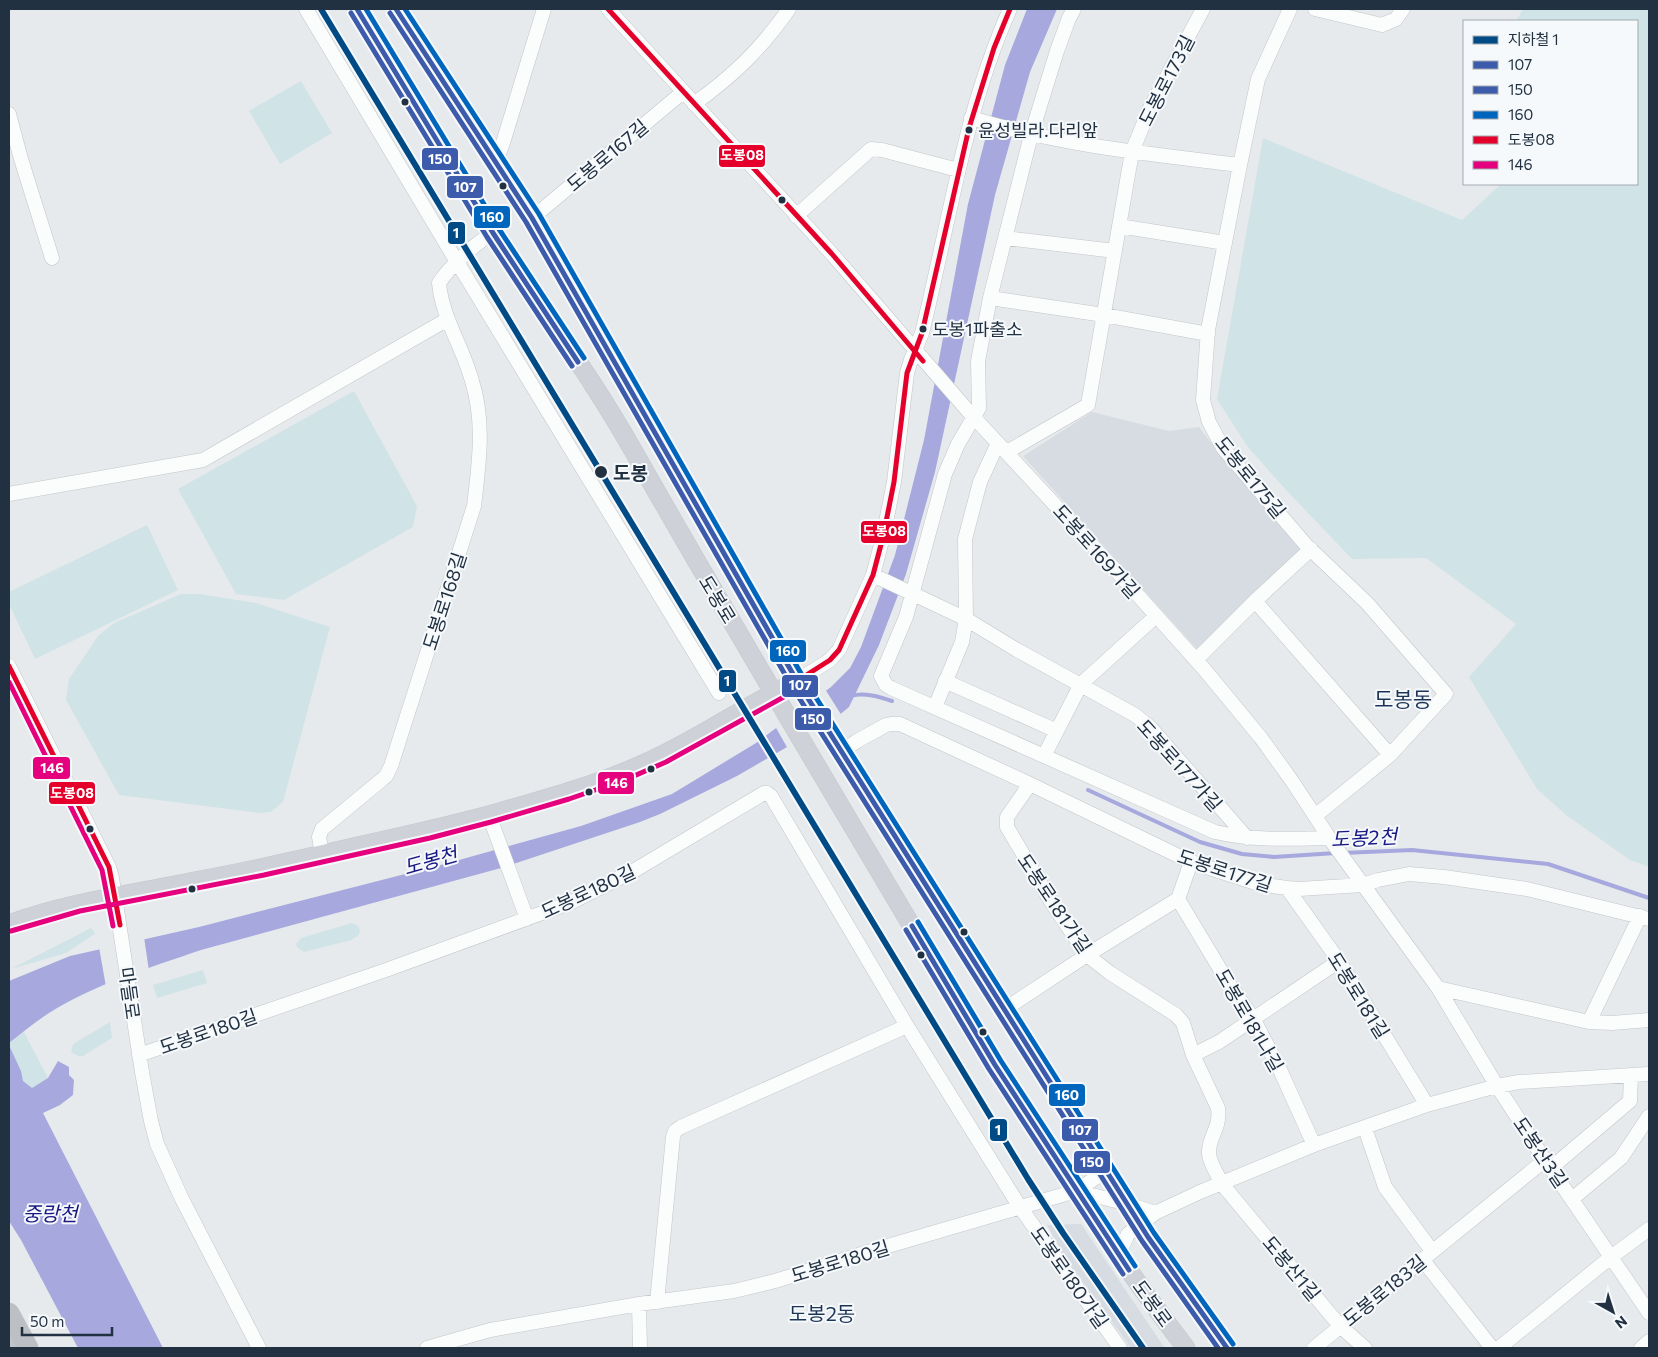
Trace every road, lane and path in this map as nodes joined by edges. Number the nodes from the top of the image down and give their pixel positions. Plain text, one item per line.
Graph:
1 (306, 9) edge
2 (357, 9) edge
3 (396, 9) edge
4 (544, 9) edge
5 (608, 9) edge
6 (789, 9) edge
7 (1010, 9) edge
8 (1074, 9) edge
9 (1203, 9) edge
10 (1290, 9) edge
11 (1315, 9) edge
12 (1403, 9) edge
13 (683, 92) junction
14 (694, 104) junction
15 (9, 114) edge
16 (974, 119) junction
17 (1028, 134) junction
18 (1132, 152) junction
19 (15, 159) edge
20 (496, 160) junction
21 (1240, 166) junction
22 (958, 170) junction
23 (796, 216) junction
24 (532, 218) junction
25 (1119, 226) junction
26 (493, 233) junction
27 (1005, 238) junction
28 (1225, 243) junction
29 (1115, 251) junction
30 (52, 258) dead end
31 (458, 262) junction
32 (990, 298) junction
33 (1104, 315) junction
34 (448, 319) junction
35 (1208, 334) junction
36 (919, 356) junction
37 (971, 415) junction
38 (1003, 448) junction
39 (9, 494) edge
40 (1311, 549) junction
41 (875, 576) junction
42 (911, 592) junction
43 (1255, 601) junction
44 (1156, 616) junction
45 (966, 619) junction
46 (1196, 660) junction
47 (9, 666) edge
48 (945, 681) junction
49 (1081, 684) junction
50 (801, 687) junction
51 (719, 693) dead end
52 (778, 700) junction
53 (935, 707) junction
54 (1057, 731) junction
55 (839, 749) junction
56 (1390, 755) junction
57 (1044, 756) junction
58 (1030, 784) junction
59 (489, 815) junction
60 (1315, 816) junction
61 (1246, 838) junction
62 (1330, 840) junction
63 (322, 854) junction
64 (1191, 862) junction
65 (1361, 881) junction
66 (1287, 888) junction
67 (116, 897) junction
68 (1178, 899) junction
69 (525, 914) junction
70 (1645, 918) edge
71 (9, 924) edge
72 (1087, 955) junction
73 (1338, 961) junction
74 (1438, 988) junction
75 (1005, 1009) junction
76 (1253, 1018) junction
77 (1649, 1020) edge
78 (1589, 1022) junction
79 (906, 1026) junction
80 (139, 1055) junction
81 (1194, 1055) junction
82 (1649, 1074) edge
83 (1631, 1075) junction
84 (1497, 1086) junction
85 (1427, 1105) junction
86 (1649, 1116) edge
87 (1365, 1128) junction
88 (1314, 1146) junction
89 (1548, 1164) junction
90 (1106, 1171) junction
91 (1222, 1184) junction
92 (1076, 1191) junction
93 (1572, 1199) junction
94 (1128, 1204) junction
95 (1020, 1207) junction
96 (1155, 1214) junction
97 (1140, 1224) junction
98 (1649, 1229) edge
99 (1427, 1255) junction
100 (1612, 1257) junction
101 (1120, 1258) junction
102 (657, 1302) junction
103 (639, 1304) junction
104 (1649, 1313) edge
105 (9, 1314) edge
106 (1340, 1326) junction
107 (1649, 1341) edge
108 (28, 1348) edge
109 (259, 1348) edge
110 (426, 1348) edge
111 (640, 1348) edge
112 (1120, 1348) edge
113 (1186, 1348) edge
114 (1227, 1348) edge
115 (1314, 1348) edge
116 (1365, 1348) edge
117 (1492, 1348) edge
118 (1499, 1348) edge
119 (1641, 1348) edge

1 - 31 street
2 - 26 main road, 도봉로
3 - 20 main road, 도봉로
4 - 20 street
5 - 13 street, 도봉로169가길
6 - 14 street
7 - 16 street
8 - 17 street
9 - 18 street, 도봉로173길
10 - 21 street, 도봉로175길
11 - 12 street
13 - 14 street, 도봉로169가길
13 - 24 street, 도봉로167길
14 - 23 street, 도봉로169가길
15 - 19 street
16 - 17 street
16 - 22 street
17 - 18 street
17 - 27 street
18 - 21 street, 도봉로173길
18 - 25 street, 도봉로173길
19 - 30 street
20 - 24 main road, 도봉로
21 - 28 street, 도봉로175길
22 - 23 street
22 - 36 street
23 - 36 street, 도봉로169가길
24 - 50 main road, 도봉로
25 - 28 street
25 - 29 street, 도봉로173길
26 - 31 street, 도봉로168길
26 - 52 main road, 도봉로
27 - 29 street
27 - 32 street
28 - 35 street, 도봉로175길
29 - 33 street, 도봉로173길
31 - 34 street, 도봉로168길
31 - 51 street
32 - 33 street
32 - 37 street
33 - 35 street
33 - 38 street, 도봉로173길
34 - 39 street
34 - 63 street, 도봉로168길
35 - 40 street, 도봉로175길
36 - 37 street, 도봉로169가길
36 - 41 street
37 - 38 street, 도봉로169가길
37 - 42 street
38 - 44 street, 도봉로169가길
38 - 45 street
40 - 43 street
40 - 56 street, 도봉로175길
41 - 42 street, 도봉로177가길
41 - 50 street
42 - 45 street, 도봉로177가길
42 - 53 street, 도봉로177길
43 - 46 street
43 - 56 street
44 - 46 street, 도봉로169가길
44 - 49 street
45 - 48 street
45 - 49 street, 도봉로177가길
46 - 60 street, 도봉로169가길
47 - 67 street, 마들로
48 - 53 street
48 - 54 street
49 - 54 street
49 - 61 street, 도봉로177가길
50 - 52 main road
50 - 55 main road, 도봉로
52 - 59 main road
52 - 92 main road, 도봉로
53 - 57 street, 도봉로177길
54 - 57 street
55 - 58 street, 도봉로177길
55 - 75 main road, 도봉로
56 - 60 street, 도봉로175길
57 - 61 street, 도봉로177길
58 - 64 street, 도봉로177길
58 - 72 street, 도봉로181가길
59 - 63 main road
59 - 69 street
60 - 62 street, 도봉로169가길
61 - 62 street, 도봉로177길
62 - 65 street, 도봉로169가길
63 - 67 main road
64 - 66 street, 도봉로177길
64 - 68 street
65 - 66 street, 도봉로177길
65 - 70 street, 도봉로177길
65 - 74 street, 도봉산3길
66 - 73 street, 도봉로181길
67 - 71 main road
67 - 80 street, 마들로
68 - 72 street
68 - 76 street, 도봉로181나길
69 - 79 street, 도봉로180길
69 - 80 street, 도봉로180길
70 - 78 street, 도봉로177길
72 - 75 street
72 - 81 street, 도봉로181가길
73 - 76 street
73 - 85 street, 도봉로181길
74 - 78 street
74 - 84 street, 도봉산3길
75 - 90 main road, 도봉로
76 - 81 street
76 - 88 street, 도봉로181나길
77 - 78 street
79 - 95 street, 도봉로180길
79 - 102 street
80 - 109 street, 마들로
81 - 91 street, 도봉로181가길
82 - 83 street
83 - 84 street
83 - 89 street
84 - 85 street
84 - 89 street, 도봉산3길
85 - 87 street
86 - 93 street
87 - 88 street
87 - 99 street, 도봉로183길
88 - 91 street
89 - 93 street, 도봉산3길
89 - 99 street, 도봉로183길
90 - 92 street, 도봉로180길
90 - 94 main road, 도봉로
91 - 96 street
91 - 106 street, 도봉산1길
92 - 94 street
92 - 95 street, 도봉로180길
92 - 101 main road, 도봉로
93 - 100 street, 도봉산3길
94 - 96 street
94 - 97 main road, 도봉로
95 - 102 street, 도봉로180길
95 - 112 street, 도봉로180가길
96 - 97 street
97 - 101 street
97 - 114 main road, 도봉로
98 - 100 street
99 - 106 street, 도봉로183길
99 - 117 street
100 - 104 street, 도봉산3길
100 - 118 street
101 - 113 main road, 도봉로
102 - 103 street, 도봉로180길
103 - 110 street, 도봉로180길
103 - 111 street
105 - 108 highway
106 - 115 street, 도봉로183길
106 - 116 street, 도봉산1길
107 - 119 street

